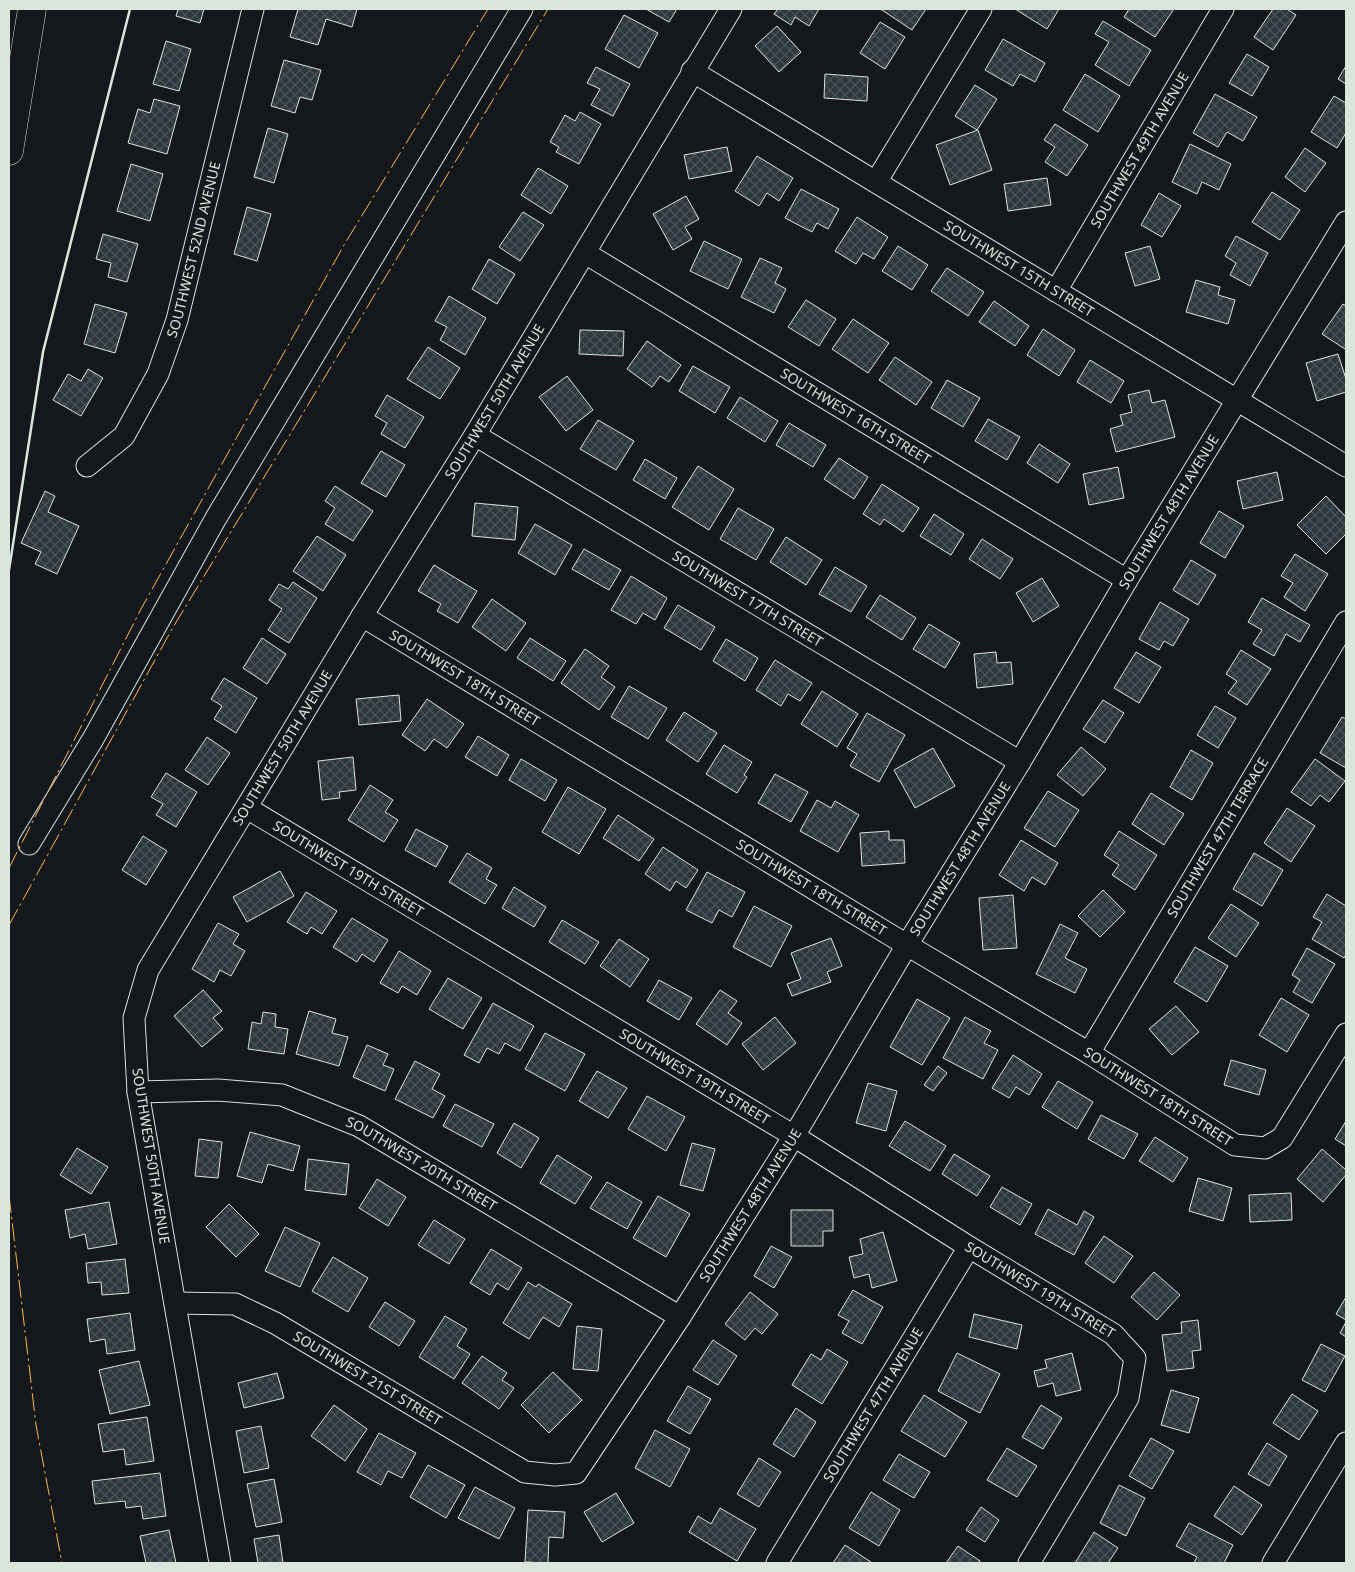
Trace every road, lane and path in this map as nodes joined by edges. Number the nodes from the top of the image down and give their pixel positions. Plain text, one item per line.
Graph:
1 (32, 9) edge
2 (253, 9) edge
3 (522, 9) edge
4 (731, 9) edge
5 (981, 9) edge
6 (1223, 9) edge
7 (692, 71) junction
8 (9, 151) edge
9 (876, 182) junction
10 (1346, 222) edge
11 (585, 253) junction
12 (1056, 291) junction
13 (1238, 400) junction
14 (475, 435) junction
15 (87, 466) dead end
16 (1346, 466) edge
17 (1127, 580) junction
18 (362, 616) junction
19 (1346, 622) edge
20 (1020, 762) junction
21 (246, 808) junction
22 (29, 844) dead end
23 (907, 945) junction
24 (1346, 1034) edge
25 (1089, 1053) junction
26 (138, 1092) junction
27 (794, 1136) junction
28 (970, 1247) junction
29 (175, 1303) junction
30 (680, 1317) junction
31 (1346, 1443) edge
32 (555, 1475) joint
33 (220, 1563) edge
34 (777, 1563) edge
35 (1029, 1563) edge
36 (1273, 1563) edge

1 - 8 highway
2 - 15 street, SOUTHWEST 52ND AVENUE
3 - 22 street
4 - 7 street, SOUTHWEST 50TH AVENUE
5 - 9 street
6 - 12 street, SOUTHWEST 49TH AVENUE
7 - 9 street, SOUTHWEST 15TH STREET
7 - 11 street, SOUTHWEST 50TH AVENUE
9 - 12 street, SOUTHWEST 15TH STREET
10 - 13 street, SOUTHWEST 48TH AVENUE
11 - 14 street, SOUTHWEST 50TH AVENUE
11 - 17 street, SOUTHWEST 16TH STREET
12 - 13 street, SOUTHWEST 15TH STREET
13 - 16 street, SOUTHWEST 15TH STREET
13 - 17 street, SOUTHWEST 48TH AVENUE
14 - 18 street, SOUTHWEST 50TH AVENUE
14 - 20 street, SOUTHWEST 17TH STREET
17 - 20 street, SOUTHWEST 48TH AVENUE
18 - 21 street, SOUTHWEST 50TH AVENUE
18 - 23 street, SOUTHWEST 18TH STREET
19 - 25 street, SOUTHWEST 47TH TERRACE
20 - 23 street, SOUTHWEST 48TH AVENUE
21 - 26 street, SOUTHWEST 50TH AVENUE
21 - 27 street, SOUTHWEST 19TH STREET
23 - 25 street, SOUTHWEST 18TH STREET
23 - 27 street, SOUTHWEST 48TH AVENUE
24 - 25 street, SOUTHWEST 18TH STREET
26 - 29 street, SOUTHWEST 50TH AVENUE
26 - 30 street, SOUTHWEST 20TH STREET
27 - 28 street, SOUTHWEST 19TH STREET
27 - 30 street, SOUTHWEST 48TH AVENUE
28 - 34 street, SOUTHWEST 47TH AVENUE
28 - 35 street, SOUTHWEST 19TH STREET
29 - 32 street, SOUTHWEST 21ST STREET
29 - 33 street, SOUTHWEST 50TH AVENUE
30 - 32 street, SOUTHWEST 48TH AVENUE
31 - 36 street

